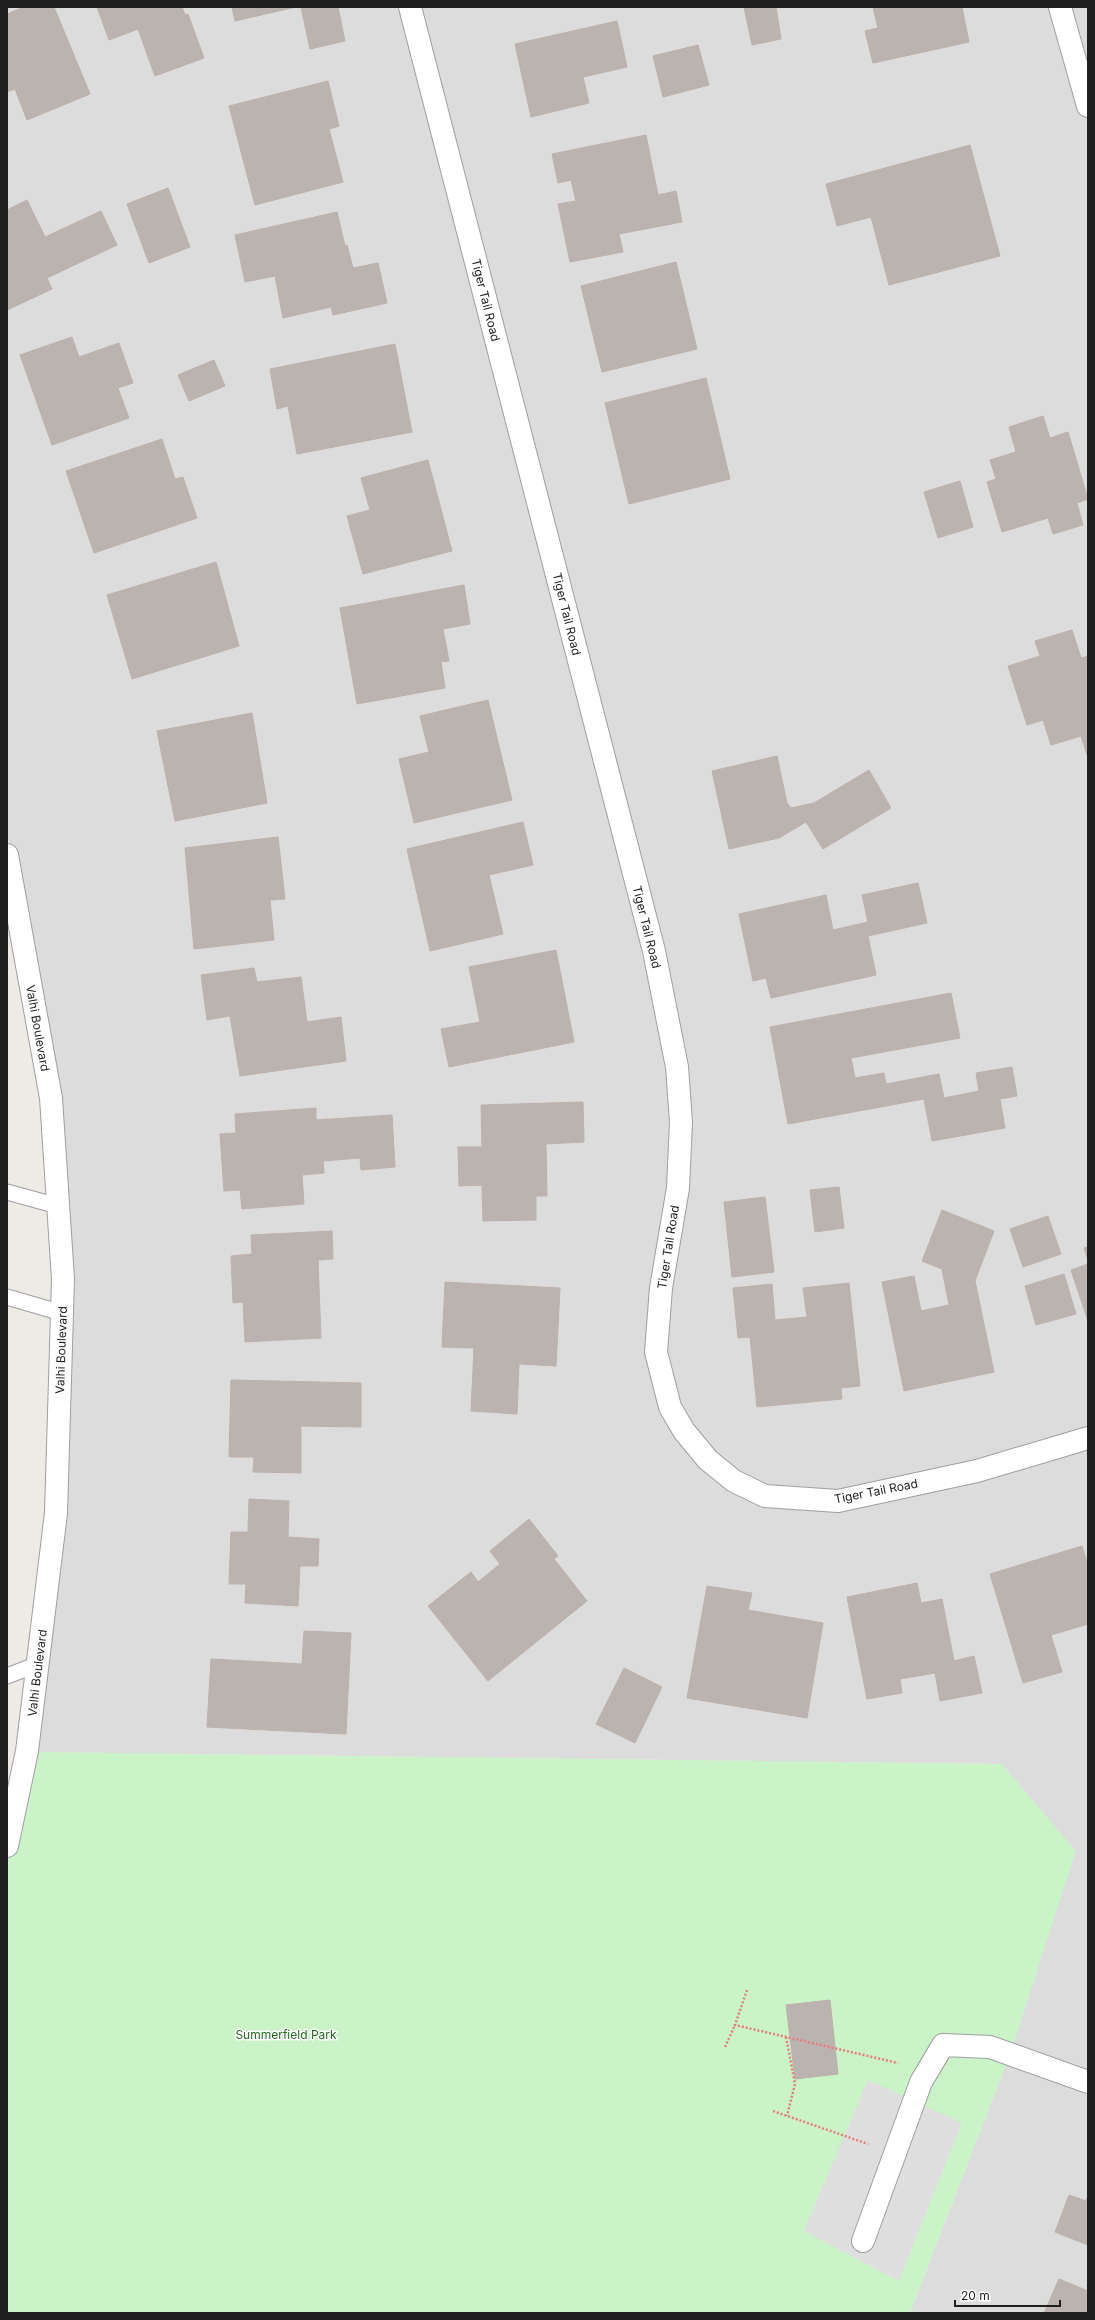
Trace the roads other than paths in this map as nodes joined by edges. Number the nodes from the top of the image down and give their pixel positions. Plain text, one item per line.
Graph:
1 (410, 7) edge
2 (1060, 7) edge
3 (1088, 106) edge
4 (7, 854) edge
5 (7, 1192) edge
6 (58, 1206) junction
7 (7, 1298) edge
8 (62, 1313) junction
9 (1088, 1438) edge
10 (38, 1664) junction
11 (7, 1676) edge
12 (7, 1846) edge
13 (1088, 2082) edge
14 (863, 2241) dead end

1 - 9 street, Tiger Tail Road
2 - 3 street
4 - 6 street, Valhi Boulevard
5 - 6 lane
6 - 8 street, Valhi Boulevard
7 - 8 lane
8 - 10 street, Valhi Boulevard
10 - 11 lane
10 - 12 street, Valhi Boulevard
13 - 14 street

